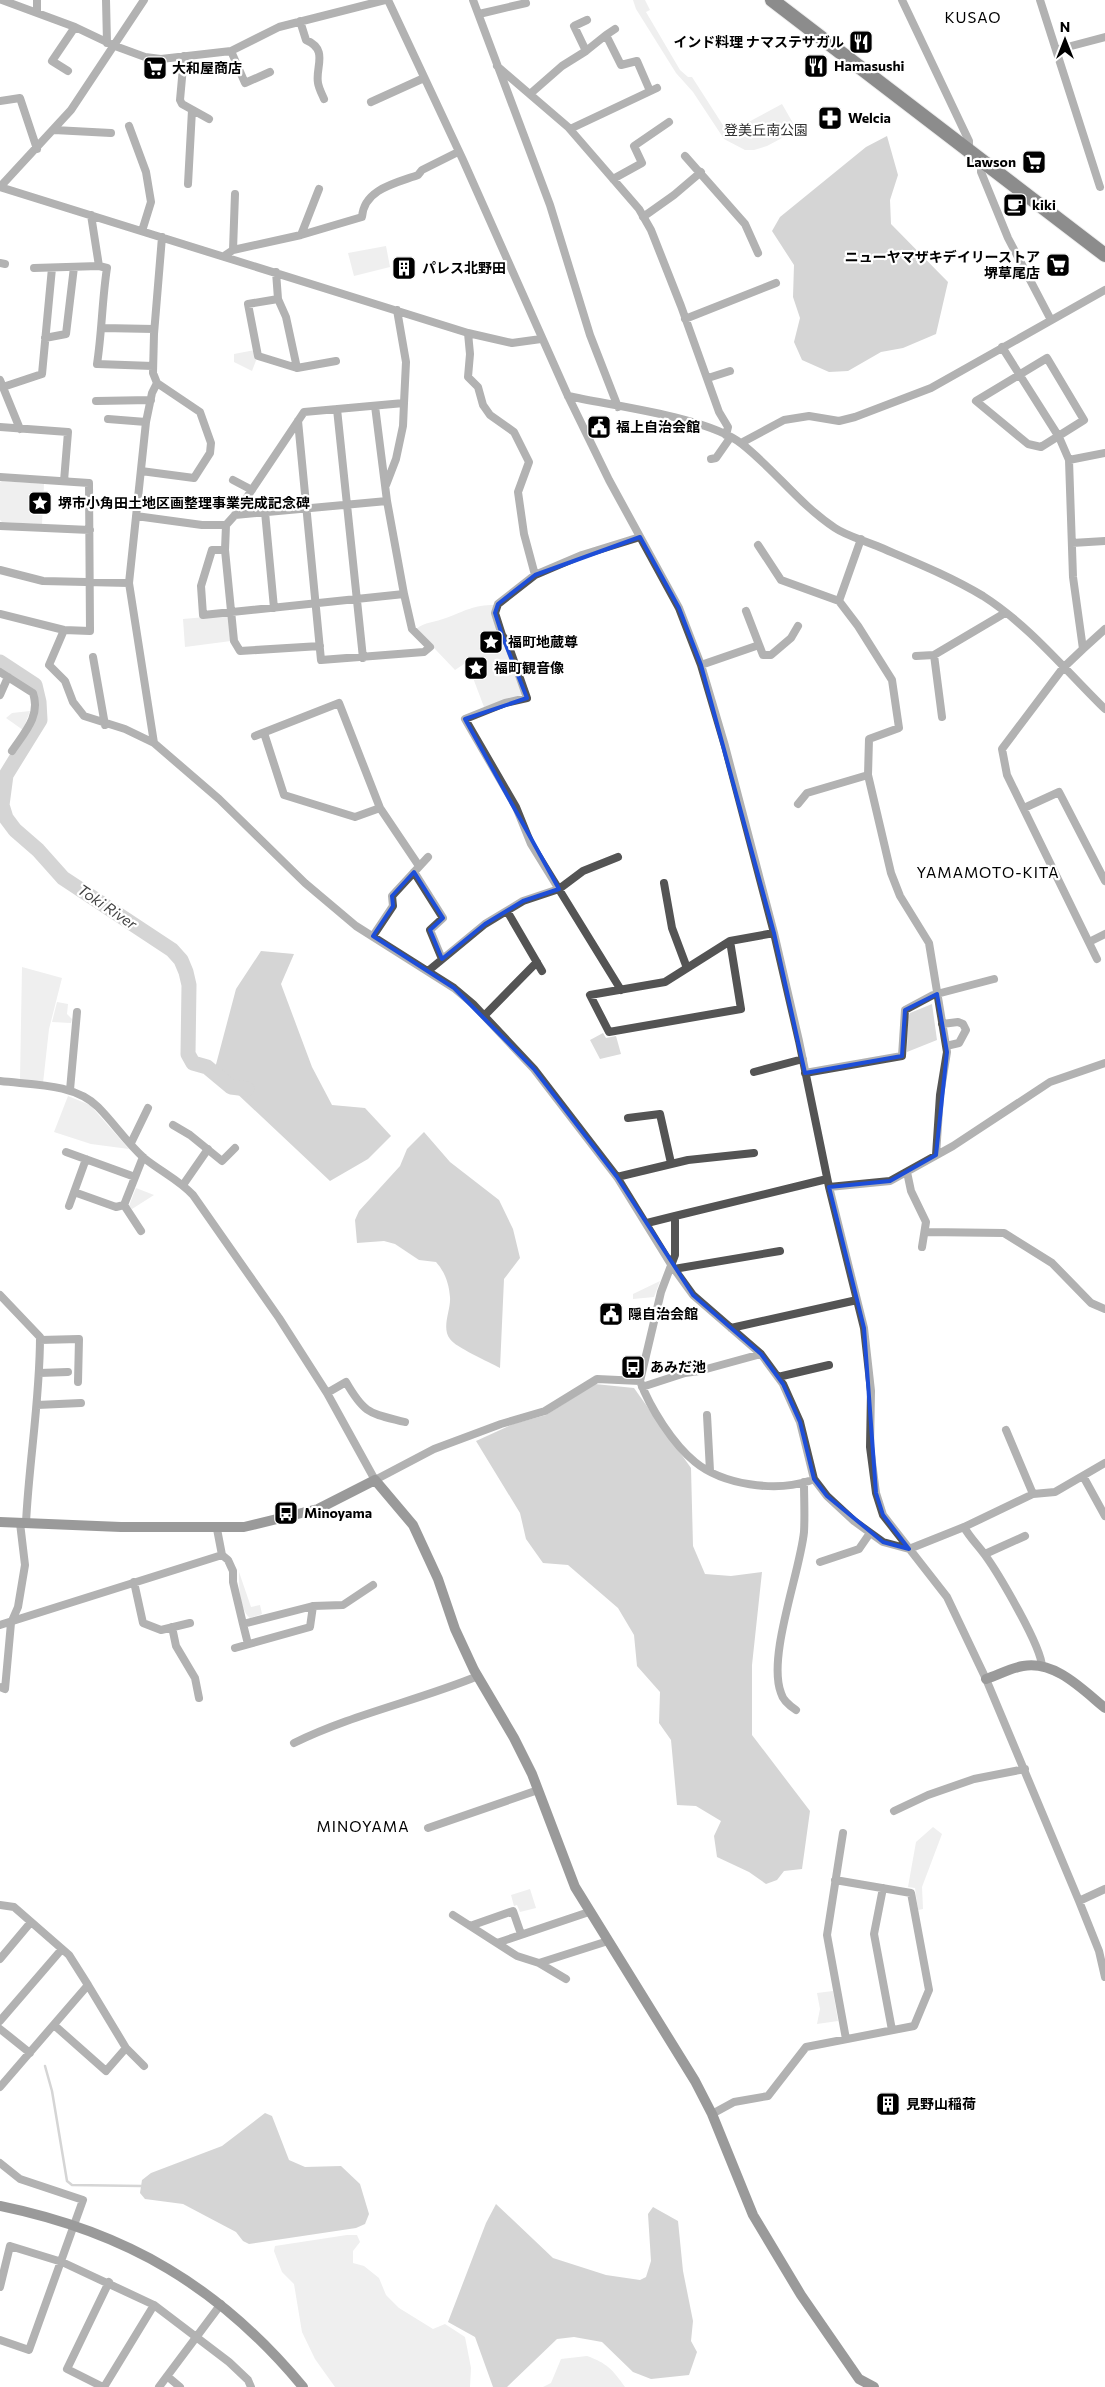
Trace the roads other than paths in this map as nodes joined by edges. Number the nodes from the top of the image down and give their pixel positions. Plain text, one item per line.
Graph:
1 (2, 0) edge
2 (37, 0) edge
3 (106, 0) edge
4 (144, 0) edge
5 (387, 0) edge
6 (473, 0) edge
7 (772, 0) edge
8 (902, 0) edge
9 (1040, 0) edge
10 (526, 3) dead end
11 (37, 12) junction
12 (478, 14) junction
13 (587, 20) dead end
14 (300, 21) junction
15 (75, 27) junction
16 (615, 29) dead end
17 (606, 35) junction
18 (1105, 37) edge
19 (111, 44) junction
20 (1056, 50) junction
21 (231, 51) junction
22 (586, 51) junction
23 (184, 56) junction
24 (497, 66) junction
25 (68, 71) dead end
26 (270, 72) dead end
27 (424, 78) junction
28 (530, 94) junction
29 (324, 99) dead end
30 (0, 101) edge
31 (371, 102) dead end
32 (192, 110) junction
33 (209, 120) dead end
34 (668, 122) dead end
35 (129, 126) dead end
36 (570, 129) junction
37 (54, 130) junction
38 (111, 133) dead end
39 (37, 149) junction
40 (458, 152) junction
41 (969, 152) junction
42 (685, 156) dead end
43 (980, 161) junction
44 (701, 172) junction
45 (613, 179) junction
46 (188, 184) dead end
47 (1100, 187) dead end
48 (319, 188) dead end
49 (235, 194) dead end
50 (91, 215) junction
51 (643, 217) junction
52 (142, 231) junction
53 (302, 236) junction
54 (162, 237) junction
55 (233, 250) junction
56 (758, 253) dead end
57 (1105, 255) edge
58 (224, 256) junction
59 (99, 266) junction
60 (74, 267) junction
61 (34, 268) dead end
62 (52, 268) junction
63 (276, 272) junction
64 (776, 283) dead end
65 (1105, 290) edge
66 (278, 299) junction
67 (397, 310) junction
68 (686, 319) junction
69 (1051, 320) junction
70 (102, 328) junction
71 (154, 329) junction
72 (468, 333) junction
73 (45, 338) junction
74 (541, 338) junction
75 (1002, 346) junction
76 (336, 361) dead end
77 (153, 366) junction
78 (297, 368) junction
79 (730, 371) dead end
80 (1018, 375) junction
81 (708, 378) junction
82 (2, 383) edge
83 (157, 383) junction
84 (568, 396) junction
85 (151, 400) junction
86 (96, 401) dead end
87 (404, 403) junction
88 (375, 406) junction
89 (618, 407) junction
90 (337, 409) junction
91 (108, 419) dead end
92 (298, 421) junction
93 (146, 422) junction
94 (0, 428) edge
95 (20, 429) junction
96 (728, 436) junction
97 (1059, 437) junction
98 (741, 443) junction
99 (1105, 453) edge
100 (711, 459) dead end
101 (1069, 460) junction
102 (141, 471) junction
103 (0, 477) edge
104 (233, 480) dead end
105 (64, 481) junction
106 (386, 487) junction
107 (252, 490) junction
108 (387, 501) junction
109 (347, 504) junction
110 (307, 508) junction
111 (265, 512) junction
112 (236, 515) junction
113 (136, 516) junction
114 (226, 525) junction
115 (0, 526) edge
116 (90, 530) junction
117 (640, 537) junction
118 (862, 539) junction
119 (1105, 541) edge
120 (1072, 543) junction
121 (758, 545) dead end
122 (225, 550) junction
123 (0, 570) edge
124 (535, 575) junction
125 (91, 582) junction
126 (128, 583) junction
127 (404, 594) junction
128 (357, 599) junction
129 (838, 601) junction
130 (316, 604) junction
131 (274, 608) junction
132 (746, 611) dead end
133 (231, 612) junction
134 (1005, 613) junction
135 (0, 614) edge
136 (798, 626) dead end
137 (1105, 629) edge
138 (64, 630) junction
139 (758, 645) junction
140 (320, 646) junction
141 (1083, 649) junction
142 (934, 655) junction
143 (916, 656) dead end
144 (93, 657) dead end
145 (363, 658) junction
146 (701, 666) junction
147 (1063, 668) junction
148 (0, 672) edge
149 (8, 677) junction
150 (0, 695) edge
151 (1105, 709) edge
152 (942, 717) dead end
153 (105, 725) junction
154 (264, 733) junction
155 (255, 736) dead end
156 (154, 743) junction
157 (12, 752) dead end
158 (868, 775) junction
159 (798, 804) dead end
160 (380, 808) junction
161 (1024, 808) junction
162 (428, 856) dead end
163 (618, 857) dead end
164 (417, 869) junction
165 (1105, 881) edge
166 (664, 883) dead end
167 (559, 889) junction
168 (507, 911) junction
169 (774, 932) junction
170 (1105, 934) edge
171 (373, 936) junction
172 (730, 940) junction
173 (1089, 942) junction
174 (442, 959) junction
175 (1097, 959) dead end
176 (537, 962) junction
177 (688, 968) junction
178 (428, 971) junction
179 (542, 971) dead end
180 (994, 979) dead end
181 (621, 990) junction
182 (937, 994) junction
183 (77, 1012) dead end
184 (484, 1016) junction
185 (942, 1024) junction
186 (946, 1046) junction
187 (803, 1059) junction
188 (1105, 1062) edge
189 (754, 1072) dead end
190 (805, 1073) junction
191 (0, 1081) edge
192 (70, 1090) junction
193 (148, 1108) dead end
194 (628, 1118) dead end
195 (173, 1125) dead end
196 (131, 1143) junction
197 (235, 1148) dead end
198 (208, 1149) junction
199 (66, 1152) dead end
200 (754, 1154) dead end
201 (936, 1155) junction
202 (143, 1157) junction
203 (86, 1159) junction
204 (671, 1164) junction
205 (907, 1172) junction
206 (135, 1177) junction
207 (617, 1177) junction
208 (828, 1183) junction
209 (183, 1185) junction
210 (74, 1192) junction
211 (124, 1205) junction
212 (69, 1206) dead end
213 (675, 1216) junction
214 (647, 1223) junction
215 (141, 1231) dead end
216 (926, 1232) junction
217 (922, 1247) dead end
218 (780, 1251) dead end
219 (673, 1267) junction
220 (0, 1295) edge
221 (857, 1300) junction
222 (1105, 1309) edge
223 (731, 1328) junction
224 (40, 1340) junction
225 (761, 1354) junction
226 (829, 1364) dead end
227 (68, 1372) dead end
228 (39, 1373) junction
229 (778, 1376) junction
230 (78, 1382) dead end
231 (642, 1384) junction
232 (326, 1393) junction
233 (80, 1403) dead end
234 (37, 1405) junction
235 (707, 1415) dead end
236 (405, 1422) dead end
237 (1006, 1430) dead end
238 (1105, 1463) edge
239 (710, 1470) junction
240 (1082, 1476) junction
241 (814, 1479) junction
242 (376, 1480) junction
243 (804, 1482) junction
244 (1034, 1494) junction
245 (1105, 1516) edge
246 (0, 1522) edge
247 (23, 1523) junction
248 (964, 1527) junction
249 (217, 1529) junction
250 (870, 1533) junction
251 (1025, 1536) dead end
252 (909, 1549) junction
253 (985, 1554) junction
254 (222, 1555) junction
255 (820, 1562) dead end
256 (134, 1582) junction
257 (373, 1585) dead end
258 (313, 1606) junction
259 (190, 1622) dead end
260 (11, 1623) junction
261 (243, 1624) junction
262 (0, 1625) edge
263 (172, 1627) junction
264 (248, 1644) junction
265 (235, 1648) dead end
266 (1042, 1667) junction
267 (478, 1676) junction
268 (986, 1679) junction
269 (0, 1687) edge
270 (198, 1698) dead end
271 (1105, 1708) edge
272 (796, 1710) dead end
273 (294, 1743) dead end
274 (1025, 1769) junction
275 (538, 1790) junction
276 (894, 1811) dead end
277 (428, 1828) dead end
278 (842, 1833) dead end
279 (835, 1880) junction
280 (883, 1888) junction
281 (1105, 1889) edge
282 (1079, 1901) junction
283 (0, 1905) edge
284 (589, 1912) junction
285 (453, 1915) dead end
286 (32, 1922) junction
287 (470, 1926) junction
288 (521, 1934) junction
289 (608, 1941) junction
290 (497, 1943) junction
291 (62, 1949) junction
292 (0, 1959) edge
293 (539, 1963) junction
294 (1105, 1977) edge
295 (566, 1979) dead end
296 (88, 1985) junction
297 (0, 2021) edge
298 (54, 2025) junction
299 (0, 2030) edge
300 (892, 2030) junction
301 (846, 2039) junction
302 (126, 2048) junction
303 (30, 2053) junction
304 (144, 2066) dead end
305 (0, 2087) edge
306 (712, 2114) junction
307 (0, 2163) edge
308 (0, 2206) edge
309 (74, 2225) junction
310 (62, 2262) junction
311 (109, 2282) junction
312 (0, 2287) edge
313 (221, 2304) junction
314 (154, 2305) junction
315 (197, 2336) junction
316 (0, 2340) edge
317 (168, 2376) junction
318 (103, 2387) edge
319 (159, 2387) edge
320 (180, 2387) edge
321 (251, 2387) edge
322 (303, 2387) edge
323 (874, 2387) edge

1 - 11 street
2 - 11 street
3 - 19 street
4 - 19 street
5 - 14 street
5 - 27 street
6 - 12 street
7 - 41 highway
8 - 41 street
9 - 20 street
10 - 12 street
11 - 15 street
12 - 24 street
13 - 22 street
14 - 21 street
14 - 29 street
15 - 19 street
15 - 25 street
16 - 17 street
17 - 22 street
17 - 36 street
18 - 20 street
19 - 23 street
19 - 37 street
20 - 47 street
21 - 23 street
21 - 26 street
22 - 28 street
23 - 32 street
24 - 28 street
24 - 89 street
27 - 31 street
27 - 40 street
28 - 36 street
30 - 39 street
32 - 33 street
32 - 46 street
34 - 45 street
35 - 52 street
36 - 45 street
37 - 38 street
37 - 39 street
39 - 50 street
40 - 53 street
40 - 74 street
41 - 43 highway
42 - 44 street
43 - 57 highway
43 - 69 street
44 - 51 street
44 - 56 street
45 - 51 street
48 - 53 street
49 - 55 street
50 - 52 street
50 - 59 street
51 - 68 street
52 - 54 street
53 - 55 street
54 - 58 street
54 - 71 street
55 - 58 street
58 - 63 street
59 - 60 street
59 - 70 street
60 - 62 street
60 - 73 street
61 - 62 street
62 - 73 street
63 - 66 street
63 - 67 street
64 - 68 street
65 - 69 street
66 - 78 street
66 - 78 street
67 - 72 street
67 - 87 street
68 - 81 street
69 - 75 street
70 - 71 street
70 - 77 street
71 - 77 street
72 - 74 street
72 - 124 street
73 - 82 street
74 - 84 street
75 - 80 street
75 - 98 street
76 - 78 street
77 - 83 street
79 - 81 street
80 - 97 street
80 - 97 street
80 - 97 street
81 - 96 street
82 - 95 street
83 - 85 street
83 - 102 street
84 - 89 street
84 - 117 street
85 - 86 street
85 - 93 street
87 - 88 street
87 - 106 street
88 - 90 street
88 - 106 street
89 - 96 street
90 - 92 street
90 - 109 street
91 - 93 street
92 - 107 street
92 - 110 street
93 - 102 street
94 - 95 street
95 - 105 street
96 - 98 street
96 - 100 street
97 - 101 street
98 - 118 street
99 - 101 street
101 - 120 street
102 - 113 street
103 - 105 street
104 - 107 street
105 - 116 street
106 - 108 street
107 - 112 street
108 - 109 street
108 - 127 street
109 - 110 street
109 - 128 street
110 - 111 street
110 - 130 street
111 - 112 street
111 - 131 street
112 - 114 street
113 - 114 street
113 - 126 street
114 - 122 street
115 - 116 street
116 - 125 street
117 - 124 street
117 - 146 street
118 - 129 street
118 - 134 street
119 - 120 street
120 - 141 street
121 - 129 street
122 - 133 street
122 - 133 street
123 - 125 street
124 - 167 street
125 - 126 street
125 - 138 street
126 - 156 street
127 - 128 street
127 - 145 street
128 - 130 street
128 - 145 street
129 - 158 street
130 - 131 street
130 - 140 street
131 - 133 street
132 - 139 street
133 - 140 street
134 - 142 street
134 - 147 street
135 - 138 street
136 - 139 street
137 - 141 street
138 - 153 street
139 - 146 street
140 - 145 street
141 - 147 street
142 - 143 street
142 - 152 street
144 - 153 street
146 - 169 street
147 - 151 street
147 - 161 street
148 - 149 street
149 - 150 street
149 - 157 street
153 - 156 street
154 - 155 street
154 - 160 street
154 - 160 street
156 - 171 street
158 - 159 street
158 - 182 street
160 - 164 street
161 - 165 street
161 - 173 street
162 - 164 street
163 - 167 street
164 - 171 street
164 - 174 street
166 - 177 street
167 - 168 street
167 - 181 street
168 - 174 street
168 - 176 street
169 - 172 street
169 - 187 street
170 - 173 street
171 - 178 street
172 - 177 street
172 - 181 street
173 - 175 street
174 - 178 street
176 - 179 street
176 - 184 street
177 - 181 street
178 - 184 street
180 - 182 street
182 - 185 street
182 - 190 street
183 - 192 street
184 - 207 street
185 - 186 street
185 - 186 street
186 - 201 street
187 - 189 street
187 - 190 street
188 - 201 street
190 - 208 street
191 - 192 street
192 - 196 street
193 - 196 street
194 - 204 street
195 - 198 street
196 - 202 street
197 - 198 street
198 - 209 street
199 - 203 street
200 - 204 street
201 - 205 street
202 - 206 street
202 - 209 street
203 - 206 street
203 - 210 street
204 - 207 street
205 - 208 street
205 - 216 street
206 - 211 street
207 - 214 street
208 - 213 street
208 - 221 street
209 - 232 street
210 - 211 street
210 - 212 street
211 - 215 street
213 - 214 street
213 - 219 street
214 - 219 street
216 - 217 street
216 - 222 street
218 - 219 street
219 - 223 street
219 - 231 street
220 - 224 street
221 - 223 street
221 - 252 street
223 - 225 street
224 - 228 street
224 - 230 street
225 - 229 street
225 - 231 street
226 - 229 street
227 - 228 street
228 - 234 street
229 - 241 street
231 - 239 street
231 - 242 street
232 - 236 street
232 - 242 street
233 - 234 street
234 - 247 street
235 - 239 street
237 - 244 street
238 - 240 street
239 - 243 street
240 - 244 street
240 - 245 street
241 - 243 street
241 - 250 street
242 - 249 street
242 - 267 street
243 - 272 street
244 - 248 street
246 - 247 street
247 - 249 street
247 - 260 street
248 - 252 street
248 - 253 street
249 - 254 street
250 - 252 street
250 - 255 street
251 - 253 street
252 - 268 street
253 - 266 street
254 - 256 street
254 - 261 street
256 - 260 street
256 - 263 street
257 - 258 street
258 - 261 street
258 - 264 street
259 - 263 street
260 - 262 street
260 - 269 street
261 - 264 street
263 - 270 street
264 - 265 street
266 - 268 street
266 - 271 street
267 - 273 street
267 - 275 street
268 - 274 street
274 - 276 street
274 - 282 street
275 - 277 street
275 - 284 street
278 - 279 street
279 - 280 street
279 - 301 street
280 - 300 street
280 - 300 street
281 - 282 street
282 - 294 street
283 - 286 street
284 - 288 street
284 - 289 street
285 - 287 street
286 - 291 street
286 - 292 street
287 - 288 street
287 - 290 street
288 - 290 street
289 - 293 street
289 - 306 street
290 - 293 street
291 - 296 street
291 - 297 street
293 - 295 street
296 - 298 street
296 - 302 street
298 - 302 street
298 - 303 street
299 - 303 street
300 - 301 street
301 - 306 street
302 - 304 street
303 - 305 street
306 - 323 street
307 - 309 street
308 - 309 street
309 - 310 street
309 - 313 street
310 - 311 street
310 - 312 street
310 - 316 street
311 - 314 street
311 - 318 street
313 - 315 street
313 - 322 street
314 - 315 street
314 - 318 street
315 - 317 street
315 - 321 street
317 - 319 street
317 - 320 street

